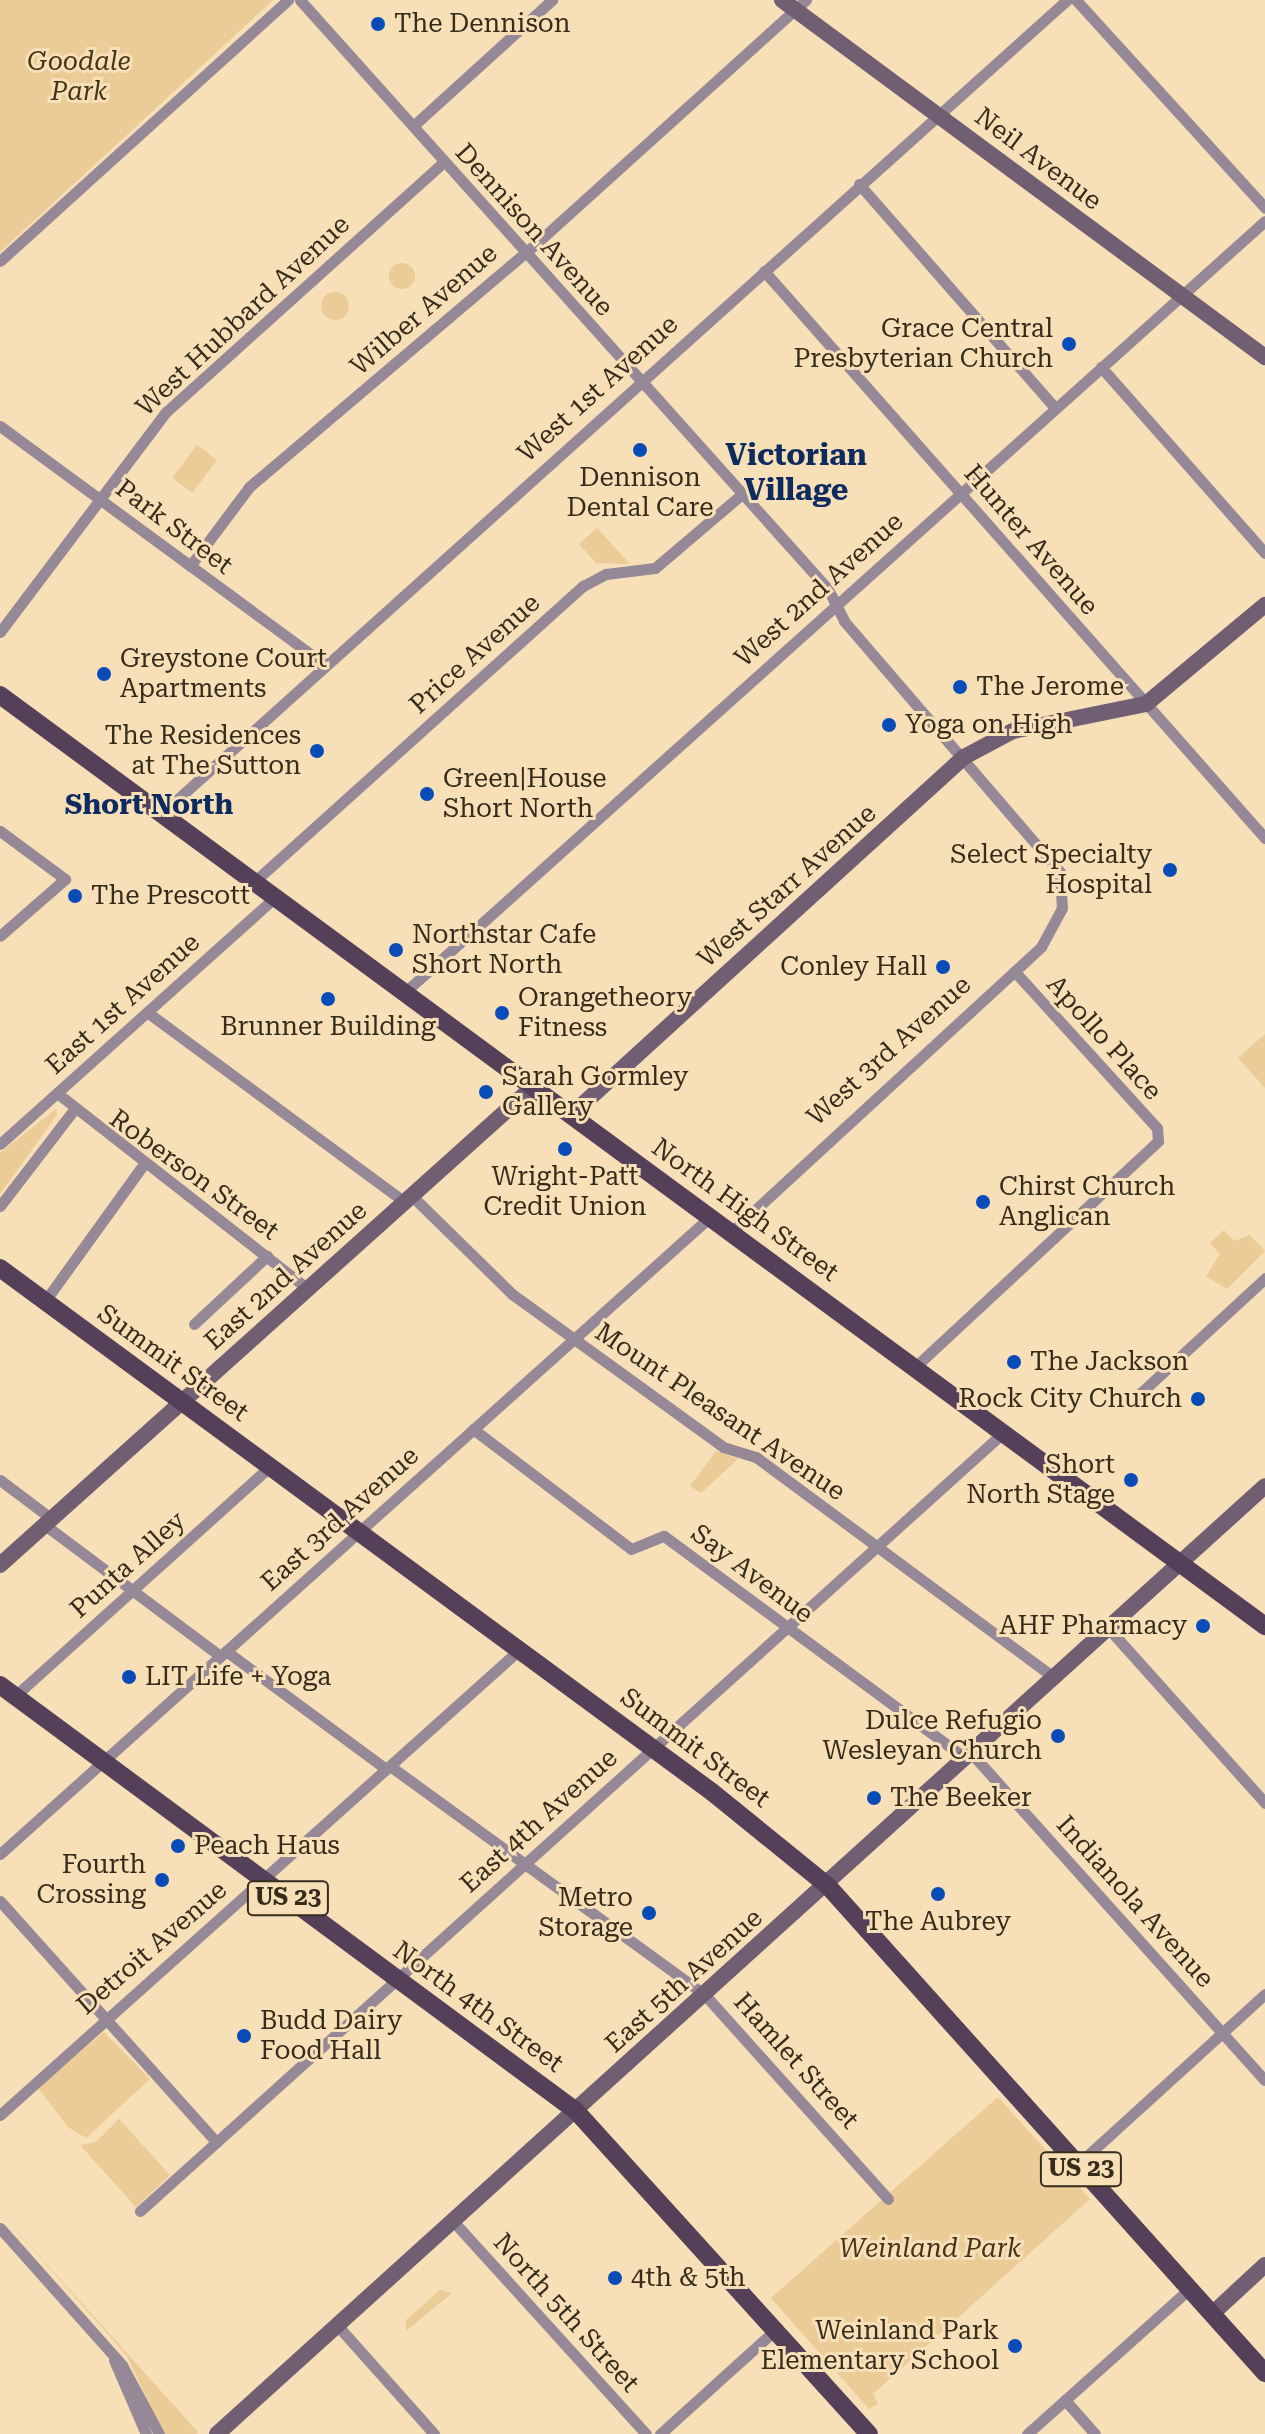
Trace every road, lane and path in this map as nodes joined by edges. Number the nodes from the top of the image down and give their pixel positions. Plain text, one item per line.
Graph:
1 (288, 0) edge
2 (300, 0) edge
3 (552, 0) edge
4 (1067, 0) edge
5 (1076, 0) edge
6 (794, 3) edge
7 (939, 115) junction
8 (413, 126) junction
9 (444, 162) junction
10 (859, 184) junction
11 (1265, 208) edge
12 (1265, 221) edge
13 (524, 251) junction
14 (0, 261) edge
15 (764, 271) junction
16 (1182, 295) junction
17 (1265, 357) edge
18 (1101, 367) junction
19 (639, 381) junction
20 (1055, 408) junction
21 (0, 426) edge
22 (960, 493) junction
23 (742, 494) junction
24 (100, 498) junction
25 (1265, 553) edge
26 (190, 566) junction
27 (837, 605) junction
28 (1265, 605) edge
29 (0, 632) edge
30 (323, 663) junction
31 (0, 695) edge
32 (1146, 704) junction
33 (964, 757) junction
34 (161, 814) junction
35 (0, 831) edge
36 (1265, 838) edge
37 (254, 882) junction
38 (1063, 896) joint
39 (275, 897) junction
40 (0, 936) edge
41 (1014, 971) junction
42 (405, 992) junction
43 (147, 1012) junction
44 (533, 1087) junction
45 (57, 1093) junction
46 (72, 1112) junction
47 (571, 1115) junction
48 (0, 1144) edge
49 (143, 1165) junction
50 (408, 1199) junction
51 (0, 1206) edge
52 (710, 1217) junction
53 (731, 1232) junction
54 (267, 1256) junction
55 (0, 1268) edge
56 (1265, 1278) edge
57 (308, 1289) junction
58 (45, 1301) junction
59 (194, 1324) dead end
60 (573, 1339) junction
61 (915, 1367) junction
62 (1133, 1400) dead end
63 (182, 1402) junction
64 (473, 1429) junction
65 (1004, 1432) junction
66 (270, 1466) junction
67 (0, 1480) edge
68 (1265, 1486) edge
69 (49, 1522) junction
70 (359, 1531) junction
71 (877, 1547) junction
72 (1182, 1563) junction
73 (0, 1565) edge
74 (133, 1590) junction
75 (1265, 1626) edge
76 (788, 1628) junction
77 (1109, 1629) junction
78 (519, 1650) junction
79 (223, 1654) junction
80 (1055, 1678) junction
81 (8, 1690) edge
82 (653, 1748) junction
83 (969, 1756) junction
84 (103, 1761) junction
85 (388, 1767) junction
86 (1265, 1803) edge
87 (0, 1854) edge
88 (525, 1864) junction
89 (263, 1879) junction
90 (827, 1885) junction
91 (0, 1901) edge
92 (397, 1978) junction
93 (1265, 1994) edge
94 (705, 1995) junction
95 (105, 2018) junction
96 (1223, 2032) junction
97 (1265, 2080) edge
98 (576, 2111) junction
99 (0, 2115) edge
100 (216, 2142) junction
101 (1077, 2165) junction
102 (888, 2199) dead end
103 (140, 2211) dead end
104 (453, 2221) junction
105 (0, 2228) edge
106 (1265, 2265) edge
107 (1189, 2289) junction
108 (1212, 2314) junction
109 (337, 2325) junction
110 (775, 2330) junction
111 (114, 2360) junction
112 (1265, 2373) edge
113 (1065, 2400) junction
114 (146, 2434) edge
115 (159, 2434) edge
116 (217, 2434) edge
117 (434, 2434) edge
118 (646, 2434) edge
119 (660, 2434) edge
120 (869, 2434) edge
121 (1027, 2434) edge
122 (1095, 2434) edge

1 - 14 street
2 - 8 street, Dennison Avenue
3 - 8 street
4 - 7 street, West 1st Avenue
5 - 11 street
6 - 7 street, Neil Avenue
6 - 13 street, Wilber Avenue
7 - 10 street, West 1st Avenue
7 - 16 street, Neil Avenue
8 - 9 street, Dennison Avenue
9 - 13 street, Dennison Avenue
9 - 24 street, West Hubbard Avenue
10 - 15 street, West 1st Avenue
10 - 20 street
12 - 16 street, West 2nd Avenue
13 - 19 street, Dennison Avenue
13 - 26 street, Wilber Avenue
15 - 19 street, West 1st Avenue
15 - 22 street, Hunter Avenue
16 - 17 street, Neil Avenue
16 - 18 street, West 2nd Avenue
18 - 20 street, West 2nd Avenue
18 - 25 street
19 - 23 street, Dennison Avenue
19 - 30 street, West 1st Avenue
20 - 22 street, West 2nd Avenue
21 - 24 street, Park Street
22 - 27 street, West 2nd Avenue
22 - 32 street, Hunter Avenue
23 - 27 street, Dennison Avenue
23 - 37 street, Price Avenue
24 - 26 street, Park Street
24 - 29 street, West Hubbard Avenue
26 - 30 street, Park Street
27 - 33 street, Dennison Avenue
27 - 42 street, West 2nd Avenue
28 - 32 street
30 - 34 street, West 1st Avenue
31 - 34 main road, North High Street
32 - 33 street
32 - 36 street, Hunter Avenue
33 - 38 street, Dennison Avenue
33 - 47 street, West Starr Avenue
34 - 37 main road, North High Street
35 - 40 street
37 - 39 main road, North High Street
38 - 41 street, West 3rd Avenue
39 - 42 main road, North High Street
39 - 43 street, East 1st Avenue
41 - 53 street, West 3rd Avenue
41 - 61 street, Apollo Place
42 - 44 main road, North High Street
43 - 45 street, East 1st Avenue
43 - 50 street, Mount Pleasant Avenue
44 - 47 main road, North High Street
44 - 50 street, East 2nd Avenue
45 - 46 street, Roberson Street
45 - 48 street, East 1st Avenue
46 - 49 street, Roberson Street
46 - 51 street
47 - 52 main road, North High Street
49 - 54 street, Roberson Street
49 - 58 street
50 - 57 street, East 2nd Avenue
50 - 60 street, Mount Pleasant Avenue
52 - 53 main road, North High Street
52 - 60 street, East 3rd Avenue
53 - 61 main road, North High Street
54 - 57 street, Roberson Street
54 - 59 street
55 - 58 main road, Summit Street / US 23
56 - 62 street
57 - 63 street, East 2nd Avenue
58 - 63 main road, Summit Street / US 23
60 - 64 street, East 3rd Avenue
60 - 71 street, Mount Pleasant Avenue
61 - 65 main road, North High Street
63 - 66 main road, Summit Street / US 23
63 - 69 street, East 2nd Avenue
64 - 70 street, East 3rd Avenue
64 - 76 street, Say Avenue
65 - 71 street, East 4th Avenue
65 - 72 main road, North High Street
66 - 70 main road, Summit Street / US 23
66 - 74 street, Punta Alley
67 - 69 street, Hamlet Street
68 - 72 street, East 5th Avenue
69 - 73 street, East 2nd Avenue
69 - 74 street, Hamlet Street
70 - 78 main road, Summit Street / US 23
70 - 79 street, East 3rd Avenue
71 - 76 street, East 4th Avenue
71 - 80 street, Mount Pleasant Avenue
72 - 75 main road, North High Street
72 - 77 street, East 5th Avenue
74 - 79 street, Hamlet Street
74 - 81 street, Punta Alley
76 - 82 street, East 4th Avenue
76 - 83 street, Say Avenue
77 - 80 street, East 5th Avenue
77 - 86 street
78 - 82 main road, Summit Street / US 23
78 - 85 street, Detroit Avenue
79 - 84 street, East 3rd Avenue
79 - 85 street, Hamlet Street
80 - 83 street, East 5th Avenue
81 - 84 main road, North 4th Street / US 23
82 - 88 street, East 4th Avenue
82 - 90 main road, Summit Street / US 23
83 - 90 street, East 5th Avenue
83 - 96 street, Indianola Avenue
84 - 87 street, East 3rd Avenue
84 - 89 main road, North 4th Street / US 23
85 - 88 street, Hamlet Street
85 - 89 street, Detroit Avenue
88 - 92 street, East 4th Avenue
88 - 94 street, Hamlet Street
89 - 92 main road, North 4th Street / US 23
89 - 95 street, Detroit Avenue
90 - 94 street, East 5th Avenue
90 - 101 main road, Summit Street / US 23
91 - 95 street
92 - 98 main road, North 4th Street / US 23
92 - 100 street, East 4th Avenue
93 - 96 street
94 - 98 street, East 5th Avenue
94 - 102 street, Hamlet Street
95 - 99 street, Detroit Avenue
95 - 100 street
96 - 97 street, Indianola Avenue
96 - 101 street
98 - 104 street, East 5th Avenue
98 - 110 main road, North 4th Street / US 23
100 - 103 street, East 4th Avenue
101 - 107 main road, Summit Street / US 23
104 - 109 street, East 5th Avenue
104 - 118 street, North 5th Street
105 - 111 street
106 - 108 street
107 - 108 main road, Summit Street / US 23
107 - 113 street
108 - 112 main road, Summit Street / US 23
109 - 116 street, East 5th Avenue
109 - 117 street
110 - 119 street
110 - 120 main road, North 4th Street / US 23
111 - 114 street
111 - 115 street
113 - 121 street
113 - 122 street

